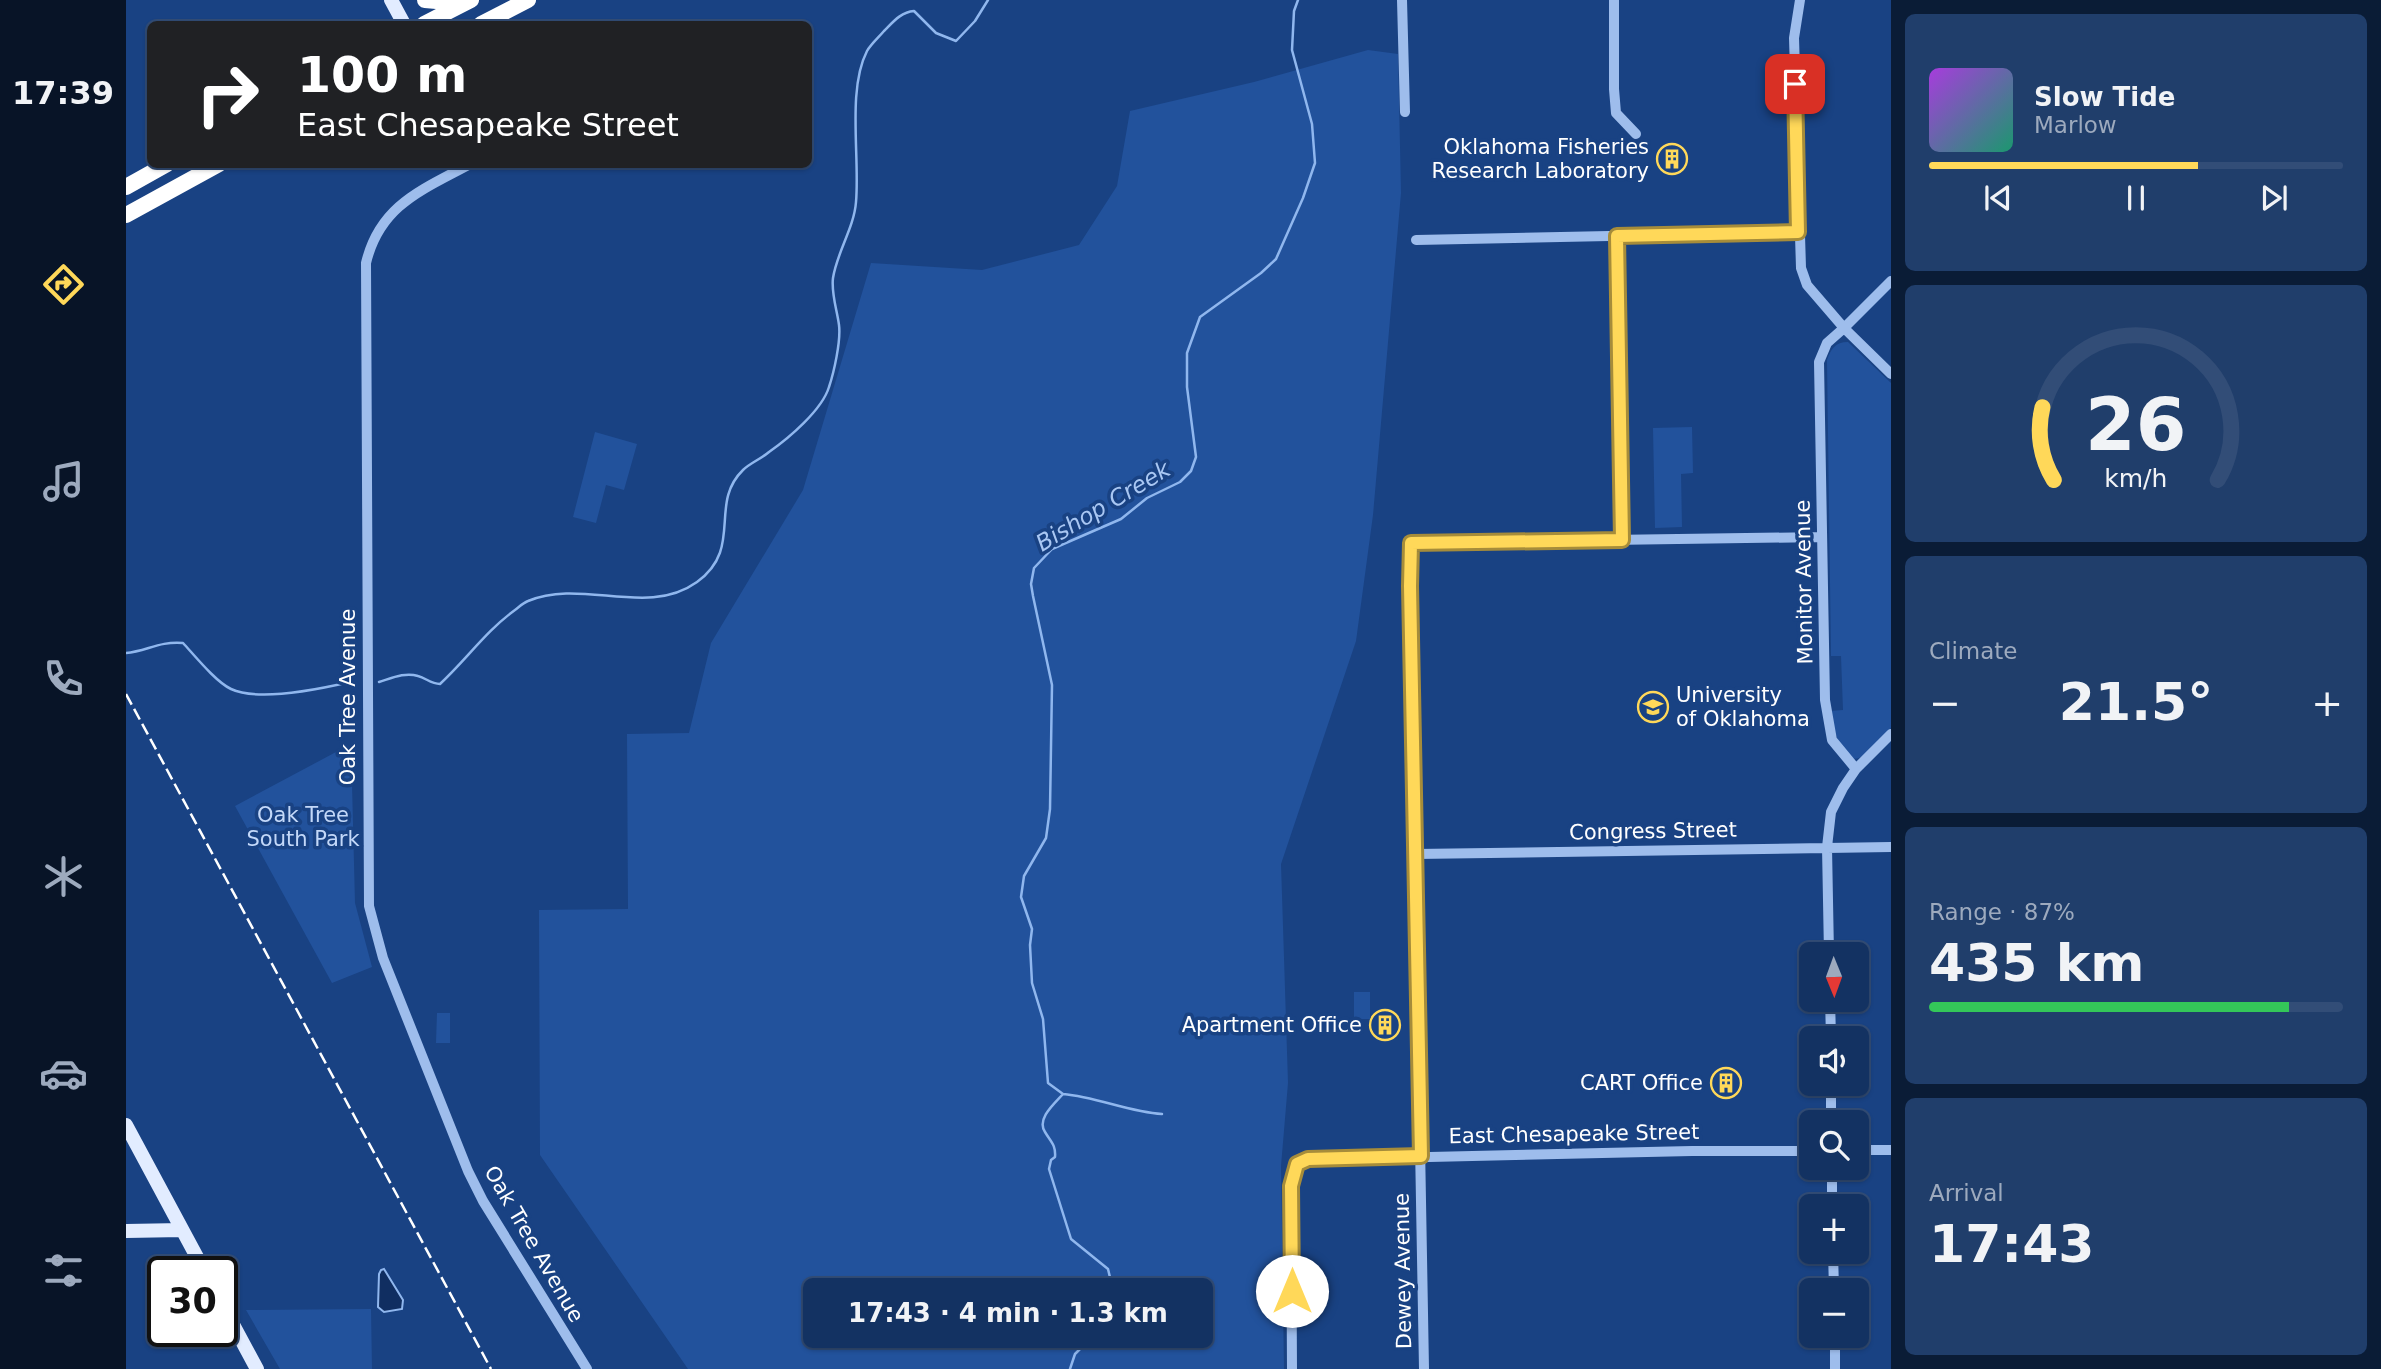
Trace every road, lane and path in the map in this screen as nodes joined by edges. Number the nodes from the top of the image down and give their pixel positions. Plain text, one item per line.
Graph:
1 (391, 0) edge
2 (425, 0) edge
3 (528, 0) edge
4 (1402, 0) edge
5 (1614, 0) edge
6 (1800, 0) edge
7 (469, 1) edge
8 (402, 21) edge
9 (430, 21) edge
10 (487, 21) edge
11 (1405, 111) dead end
12 (1636, 134) dead end
13 (160, 168) edge
14 (212, 168) edge
15 (463, 168) edge
16 (126, 187) edge
17 (126, 215) edge
18 (1798, 232) junction
19 (1617, 236) junction
20 (1416, 240) dead end
21 (1891, 281) edge
22 (1844, 328) junction
23 (1891, 374) edge
24 (1822, 537) junction
25 (1622, 540) junction
26 (1891, 734) edge
27 (1856, 769) junction
28 (1827, 847) junction
29 (1891, 847) edge
30 (1416, 854) junction
31 (1829, 942) edge
32 (126, 1125) edge
33 (1869, 1150) edge
34 (1891, 1150) edge
35 (1799, 1151) edge
36 (1421, 1156) junction
37 (182, 1230) junction
38 (126, 1231) edge
39 (196, 1256) edge
40 (238, 1334) edge
41 (1835, 1348) edge
42 (583, 1366) edge
43 (257, 1369) edge
44 (1292, 1369) edge
45 (1424, 1369) edge
46 (1836, 1369) edge

1 - 8 main road
2 - 7 highway
3 - 10 highway
4 - 11 street
5 - 12 street
6 - 18 street
7 - 9 highway
13 - 16 highway
14 - 17 highway
15 - 42 street, Oak Tree Avenue
18 - 19 street
18 - 22 street
19 - 20 street
19 - 25 street
21 - 22 street, Monitor Avenue
22 - 23 street
22 - 24 street, Monitor Avenue
24 - 25 street
24 - 27 street, Monitor Avenue
25 - 30 street, Dewey Avenue
26 - 27 street
27 - 28 street
28 - 29 street, Congress Street
28 - 30 street, Congress Street
28 - 31 street
30 - 36 street, Dewey Avenue
32 - 37 main road
33 - 34 street
35 - 36 street, East Chesapeake Street
36 - 44 street, East Chesapeake Street
36 - 45 street, Dewey Avenue
37 - 38 main road
37 - 39 main road
40 - 43 main road
41 - 46 street

